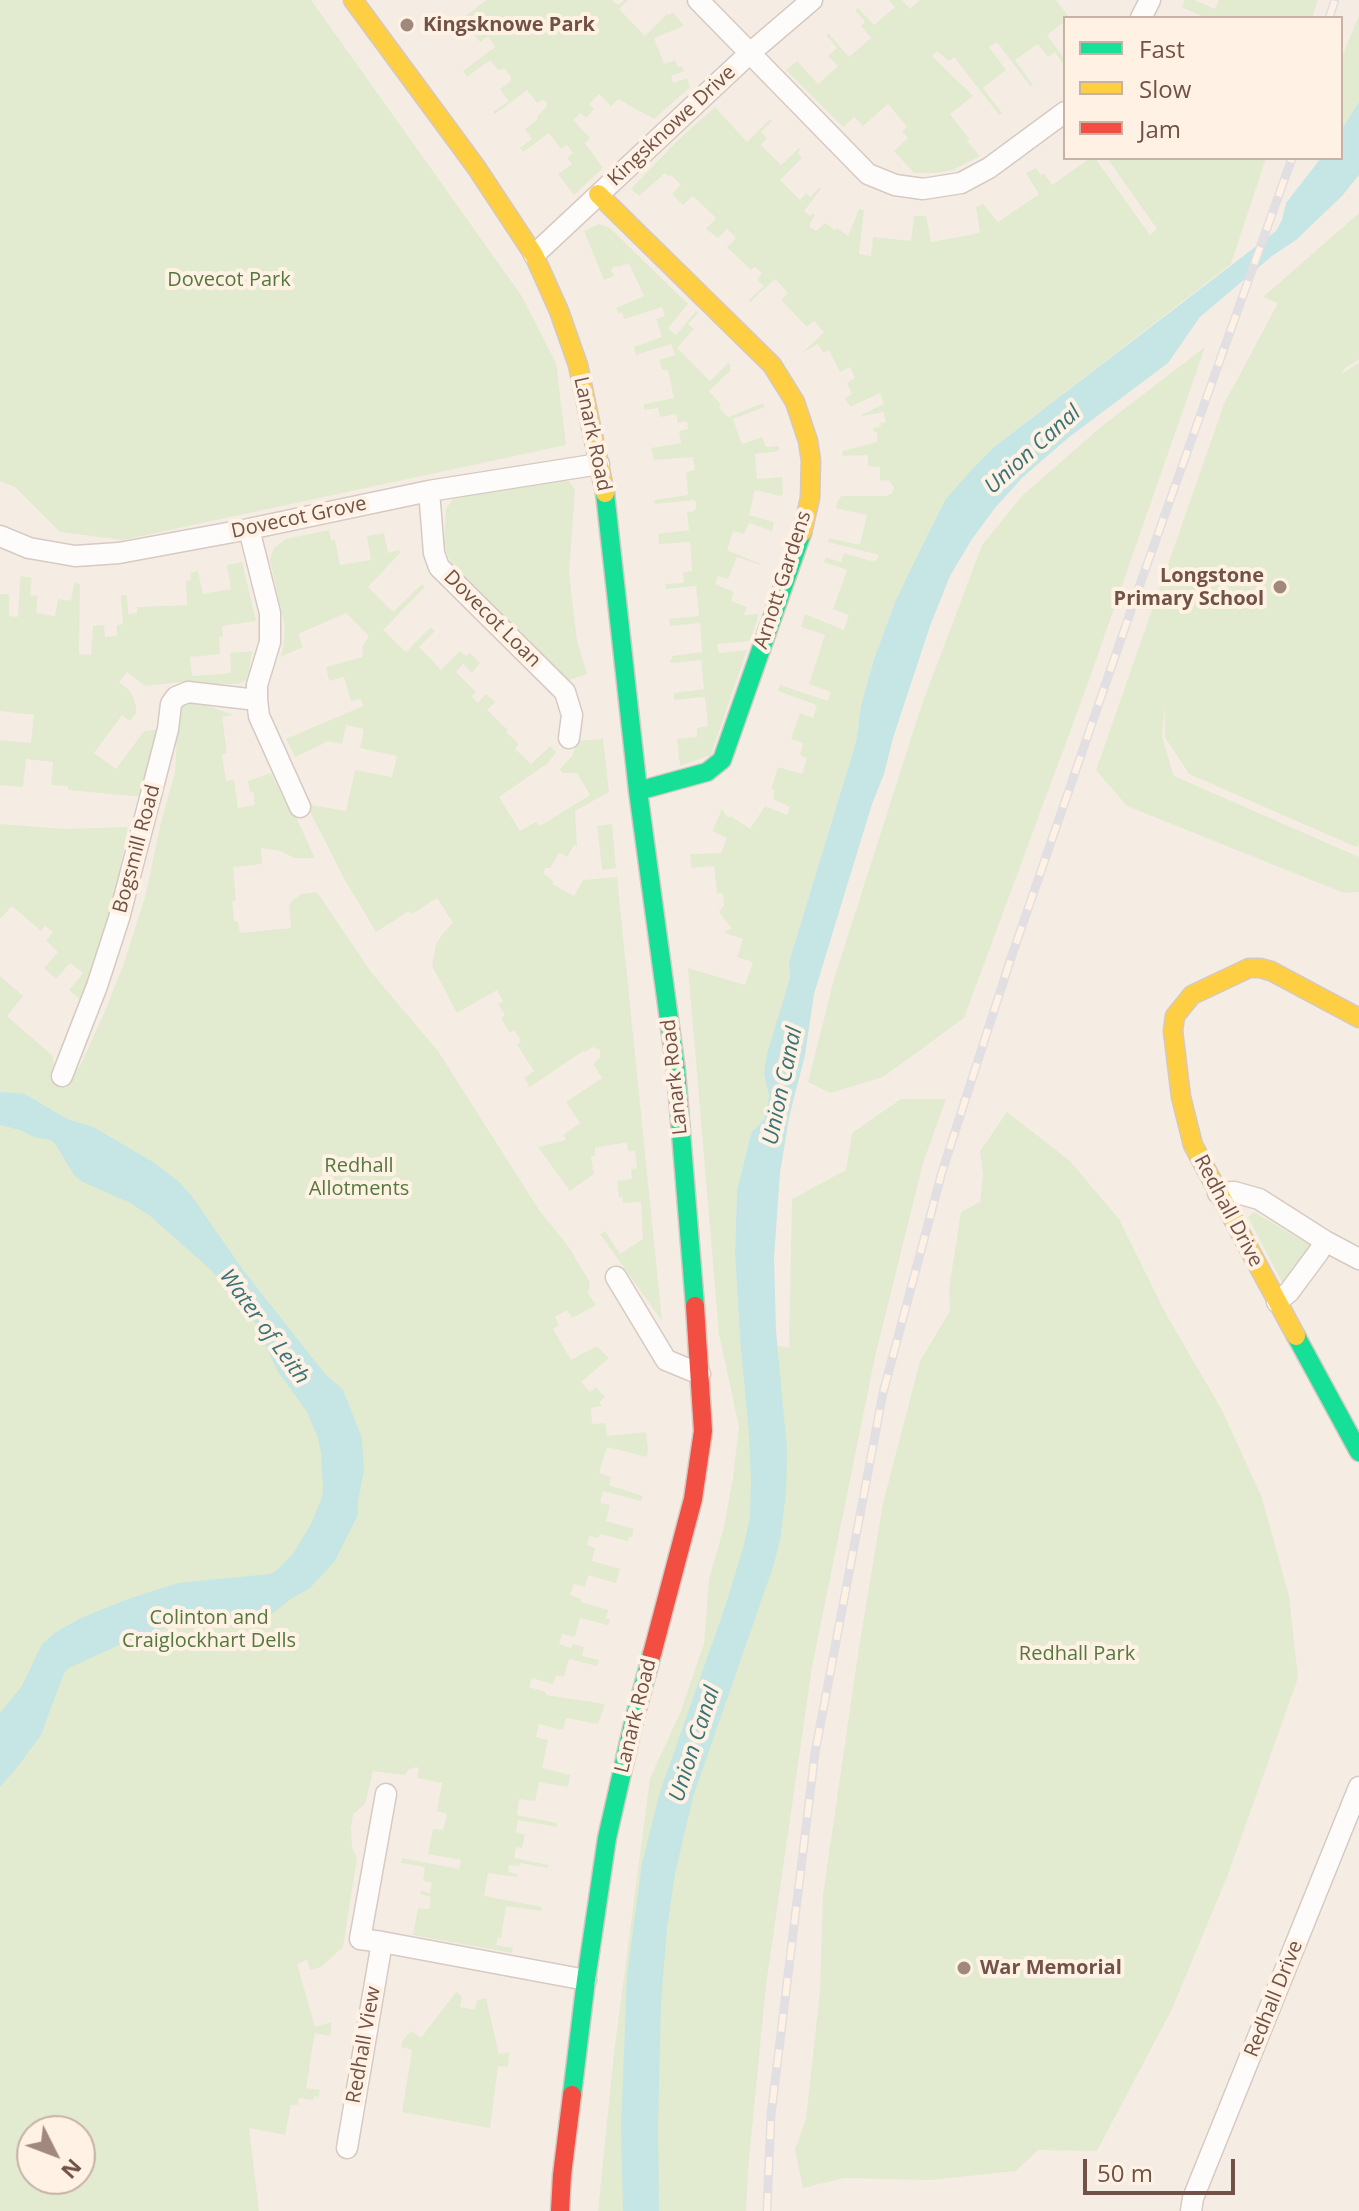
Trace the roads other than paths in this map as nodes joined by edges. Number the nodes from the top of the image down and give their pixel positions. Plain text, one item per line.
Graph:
1 (353, 0) edge
2 (698, 0) edge
3 (812, 0) edge
4 (750, 53) junction
5 (1063, 113) edge
6 (598, 194) junction
7 (534, 255) junction
8 (599, 464) junction
9 (429, 491) junction
10 (249, 529) junction
11 (0, 536) edge
12 (257, 700) junction
13 (569, 738) dead end
14 (638, 791) junction
15 (300, 807) dead end
16 (1359, 1018) edge
17 (62, 1076) dead end
18 (1218, 1193) junction
19 (1325, 1241) junction
20 (1359, 1259) edge
21 (616, 1277) dead end
22 (1277, 1302) junction
23 (700, 1374) junction
24 (1359, 1452) edge
25 (1359, 1787) edge
26 (386, 1794) dead end
27 (382, 1942) junction
28 (586, 1980) junction
29 (347, 2148) dead end
30 (560, 2211) edge
31 (1191, 2211) edge

1 - 7 main road, Lanark Road
2 - 4 street
3 - 4 street, Kingsknowe Drive
4 - 5 street
4 - 6 street, Kingsknowe Drive
6 - 7 street, Kingsknowe Drive
6 - 14 main road, Arnott Gardens
7 - 8 main road, Lanark Road
8 - 9 street, Dovecot Grove
8 - 14 main road, Lanark Road
9 - 10 street, Dovecot Grove
9 - 13 street, Dovecot Loan
10 - 11 street, Dovecot Grove
10 - 12 street
12 - 15 street
12 - 17 street, Bogsmill Road
14 - 23 main road, Lanark Road
16 - 18 main road, Redhall Drive
18 - 19 street
18 - 22 main road, Redhall Drive
19 - 20 street
19 - 22 street
21 - 23 street
22 - 24 main road, Redhall Drive
23 - 28 main road, Lanark Road
25 - 31 street, Redhall Drive
26 - 27 street
27 - 28 street
27 - 29 street, Redhall View
28 - 30 main road, Lanark Road

